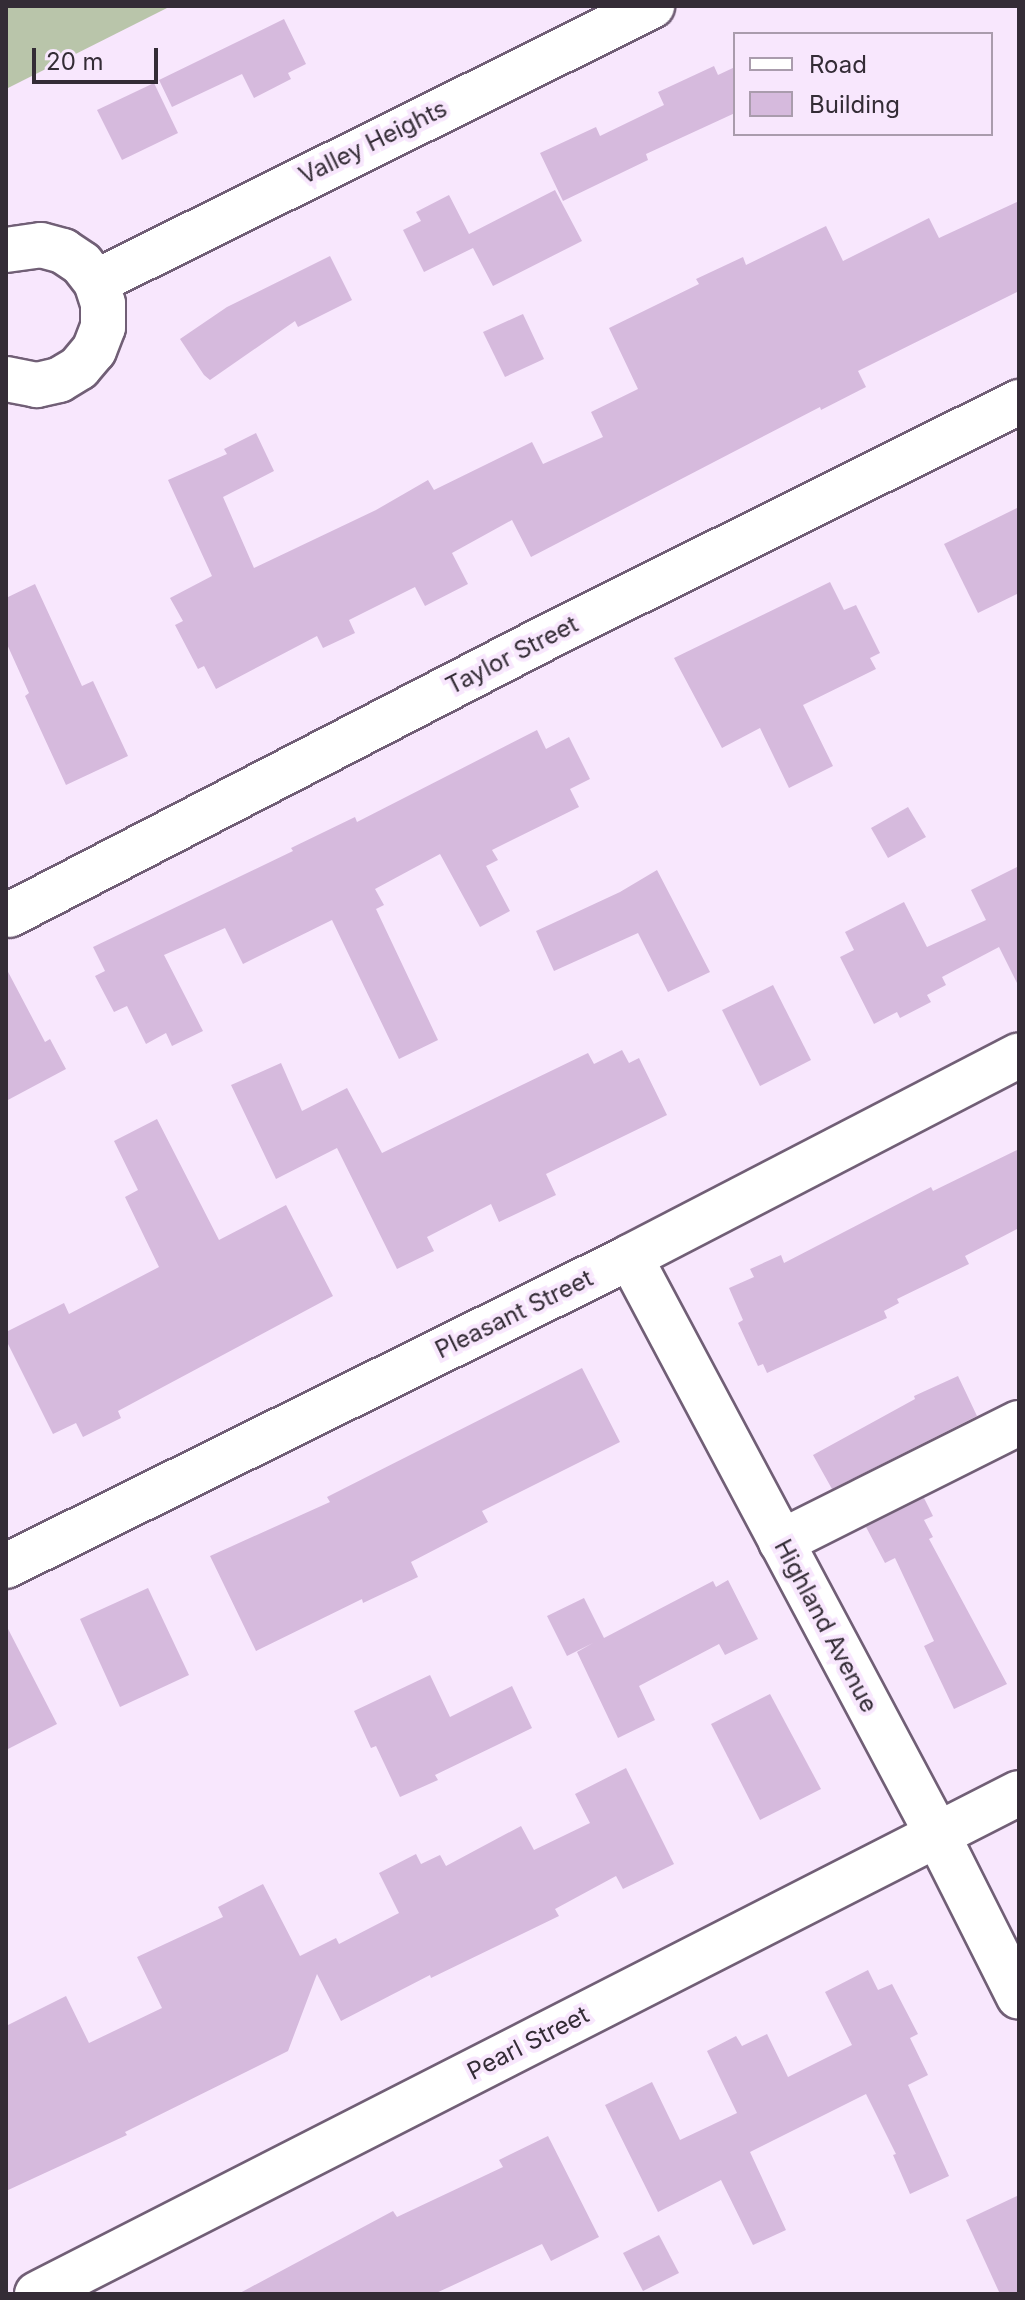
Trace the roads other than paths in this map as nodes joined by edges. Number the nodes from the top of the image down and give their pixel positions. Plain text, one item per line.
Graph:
1 (652, 6) edge
2 (6, 250) edge
3 (96, 282) junction
4 (6, 379) edge
5 (1019, 402) edge
6 (9, 915) dead end
7 (1019, 1055) edge
8 (630, 1257) junction
9 (1019, 1423) edge
10 (781, 1542) junction
11 (6, 1566) edge
12 (1019, 1793) edge
13 (937, 1834) junction
14 (1019, 1997) edge
15 (37, 2294) edge

1 - 3 street, Valley Heights
2 - 3 street
3 - 4 street
5 - 6 street, Taylor Street
7 - 8 street, Pleasant Street
8 - 10 street, Highland Avenue
8 - 11 street, Pleasant Street
9 - 10 street
10 - 13 street, Highland Avenue
12 - 13 street, Pearl Street
13 - 14 street, Highland Avenue
13 - 15 street, Pearl Street

